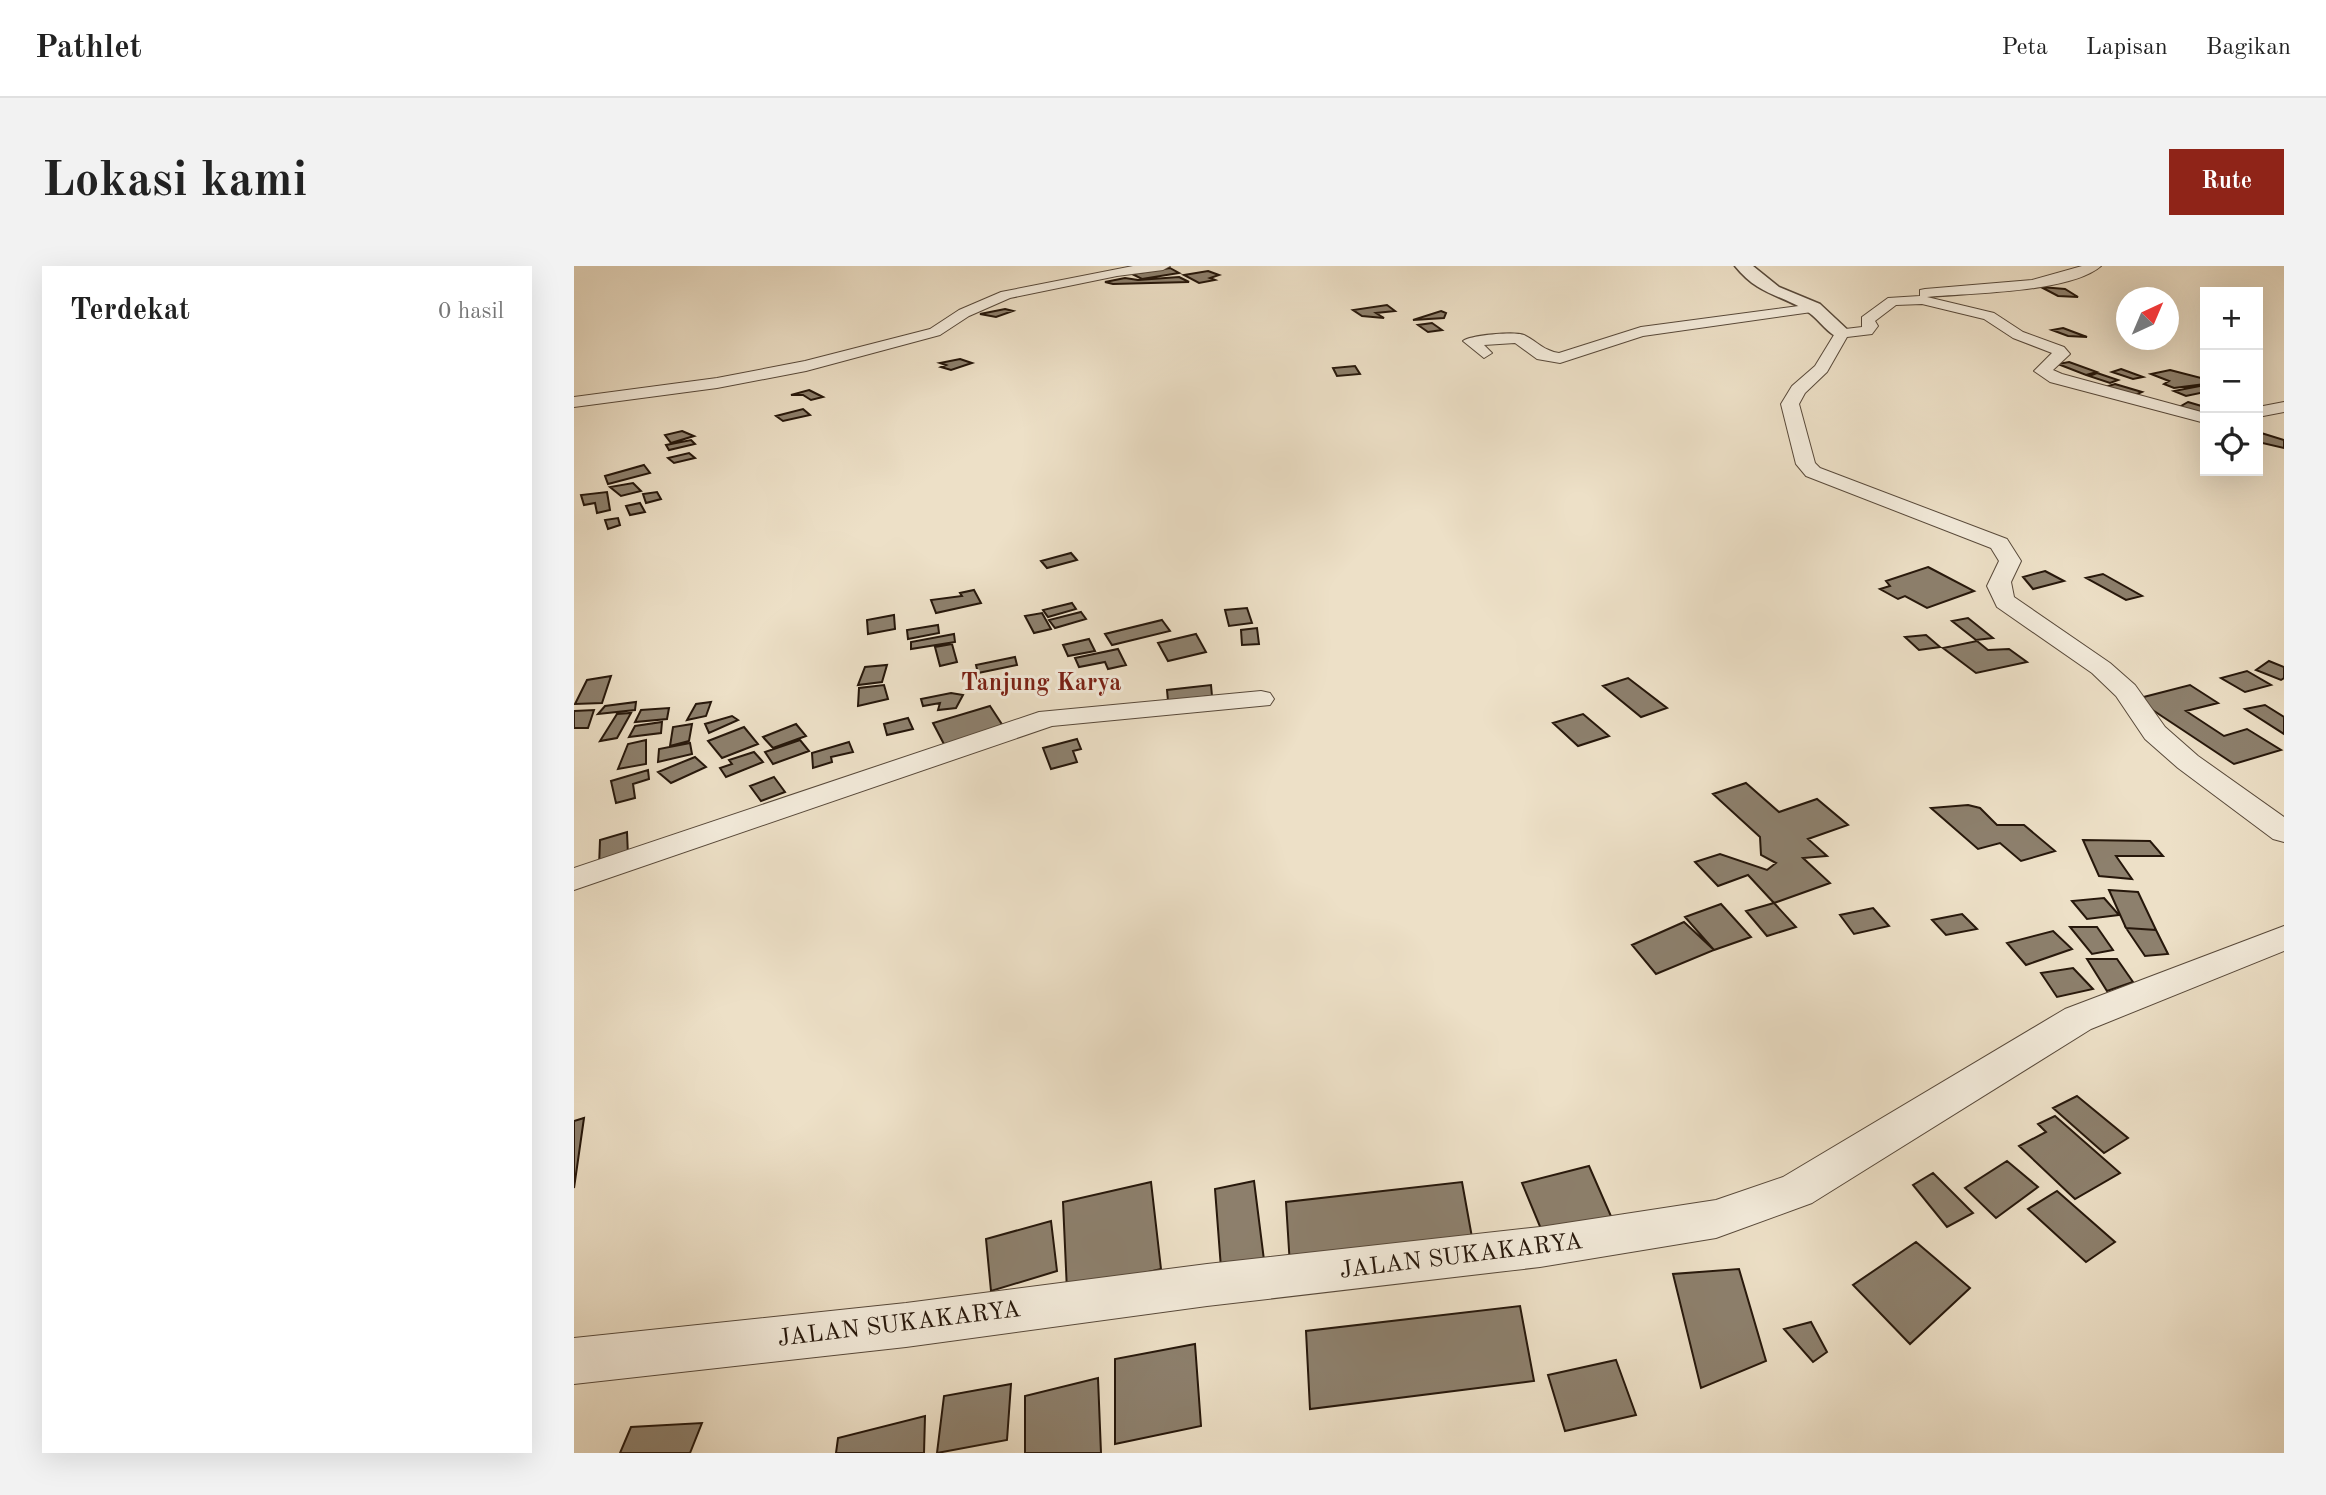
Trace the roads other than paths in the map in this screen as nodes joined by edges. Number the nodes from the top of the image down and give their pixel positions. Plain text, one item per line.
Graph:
1 (1163, 266) edge
2 (1743, 266) edge
3 (2094, 266) edge
4 (1893, 301) junction
5 (1814, 307) junction
6 (1842, 333) junction
7 (1484, 353) dead end
8 (574, 402) edge
9 (2284, 407) edge
10 (2263, 411) edge
11 (2200, 417) edge
12 (1261, 699) dead end
13 (2284, 832) edge
14 (574, 879) edge
15 (2284, 938) edge
16 (574, 1361) edge

1 - 8 street
2 - 5 street
3 - 4 street
4 - 6 street
4 - 11 street
5 - 6 street
5 - 7 street
6 - 13 street
9 - 10 street
12 - 14 street
15 - 16 street, JALAN SUKAKARYA

